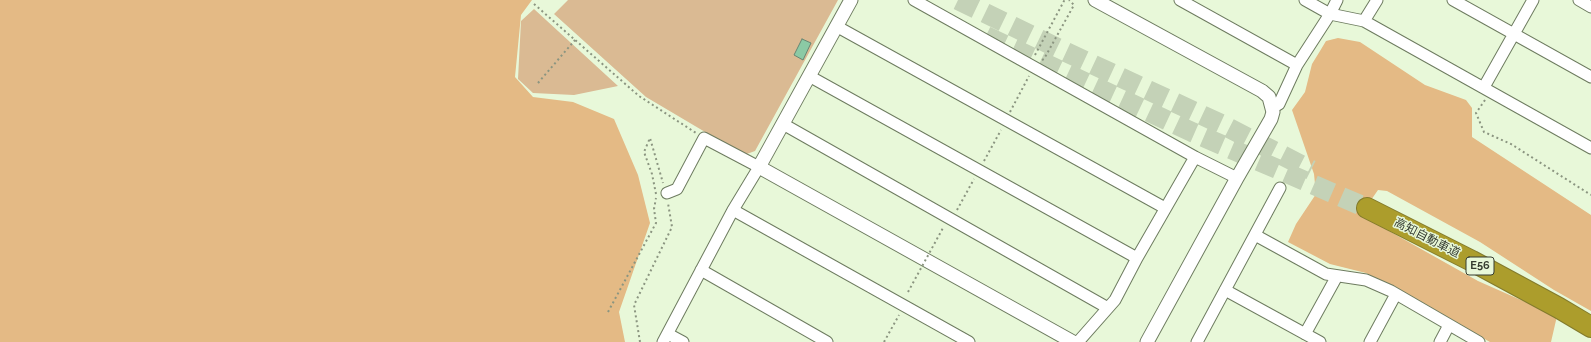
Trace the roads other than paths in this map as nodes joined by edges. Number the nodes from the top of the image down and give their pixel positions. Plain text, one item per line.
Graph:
1 (851, 0) edge
2 (914, 0) edge
3 (1095, 0) edge
4 (1180, 0) edge
5 (1305, 0) edge
6 (1337, 0) edge
7 (1376, 0) edge
8 (1453, 0) edge
9 (1533, 0) edge
10 (1330, 14) junction
11 (1364, 21) junction
12 (836, 26) junction
13 (1514, 35) junction
14 (1297, 66) junction
15 (808, 76) junction
16 (1591, 77) edge
17 (1487, 89) junction
18 (1272, 108) junction
19 (783, 124) junction
20 (1591, 148) edge
21 (1194, 157) junction
22 (758, 167) junction
23 (1237, 178) junction
24 (1280, 188) dead end
25 (667, 194) road end
26 (1165, 208) junction
27 (734, 210) junction
28 (1255, 235) junction
29 (1137, 258) junction
30 (701, 270) junction
31 (1337, 276) junction
32 (1225, 290) junction
33 (1396, 294) junction
34 (1105, 312) junction
35 (1591, 316) edge
36 (1449, 325) junction
37 (1591, 327) edge
38 (1306, 334) junction
39 (666, 338) edge
40 (683, 342) edge
41 (827, 342) edge
42 (969, 342) edge
43 (1073, 342) edge
44 (1078, 342) edge
45 (1147, 342) edge
46 (1197, 342) edge
47 (1320, 342) edge
48 (1370, 342) edge
49 (1440, 342) edge
50 (1479, 342) edge

1 - 12 street
2 - 21 street
3 - 18 street
4 - 14 street
5 - 10 street
6 - 10 street
7 - 11 street
8 - 13 street
9 - 13 street
10 - 11 street
10 - 14 street
11 - 17 street
12 - 15 street
12 - 26 street
13 - 16 street
13 - 17 street
14 - 18 street
15 - 19 street
15 - 29 street
17 - 20 street
18 - 23 street
19 - 22 street
19 - 34 street
21 - 23 street
21 - 26 street
22 - 25 street
22 - 27 street
22 - 43 street
23 - 45 street
24 - 28 street
26 - 29 street
27 - 30 street
27 - 42 street
28 - 31 street
28 - 32 street
29 - 34 street
30 - 39 street
30 - 41 street
31 - 33 street
31 - 38 street
32 - 38 street
32 - 46 street
33 - 36 street
33 - 48 street
34 - 44 street
35 - 37 highway, 高知自動車道 / E56
36 - 49 street
36 - 50 street
38 - 47 street
39 - 40 street

